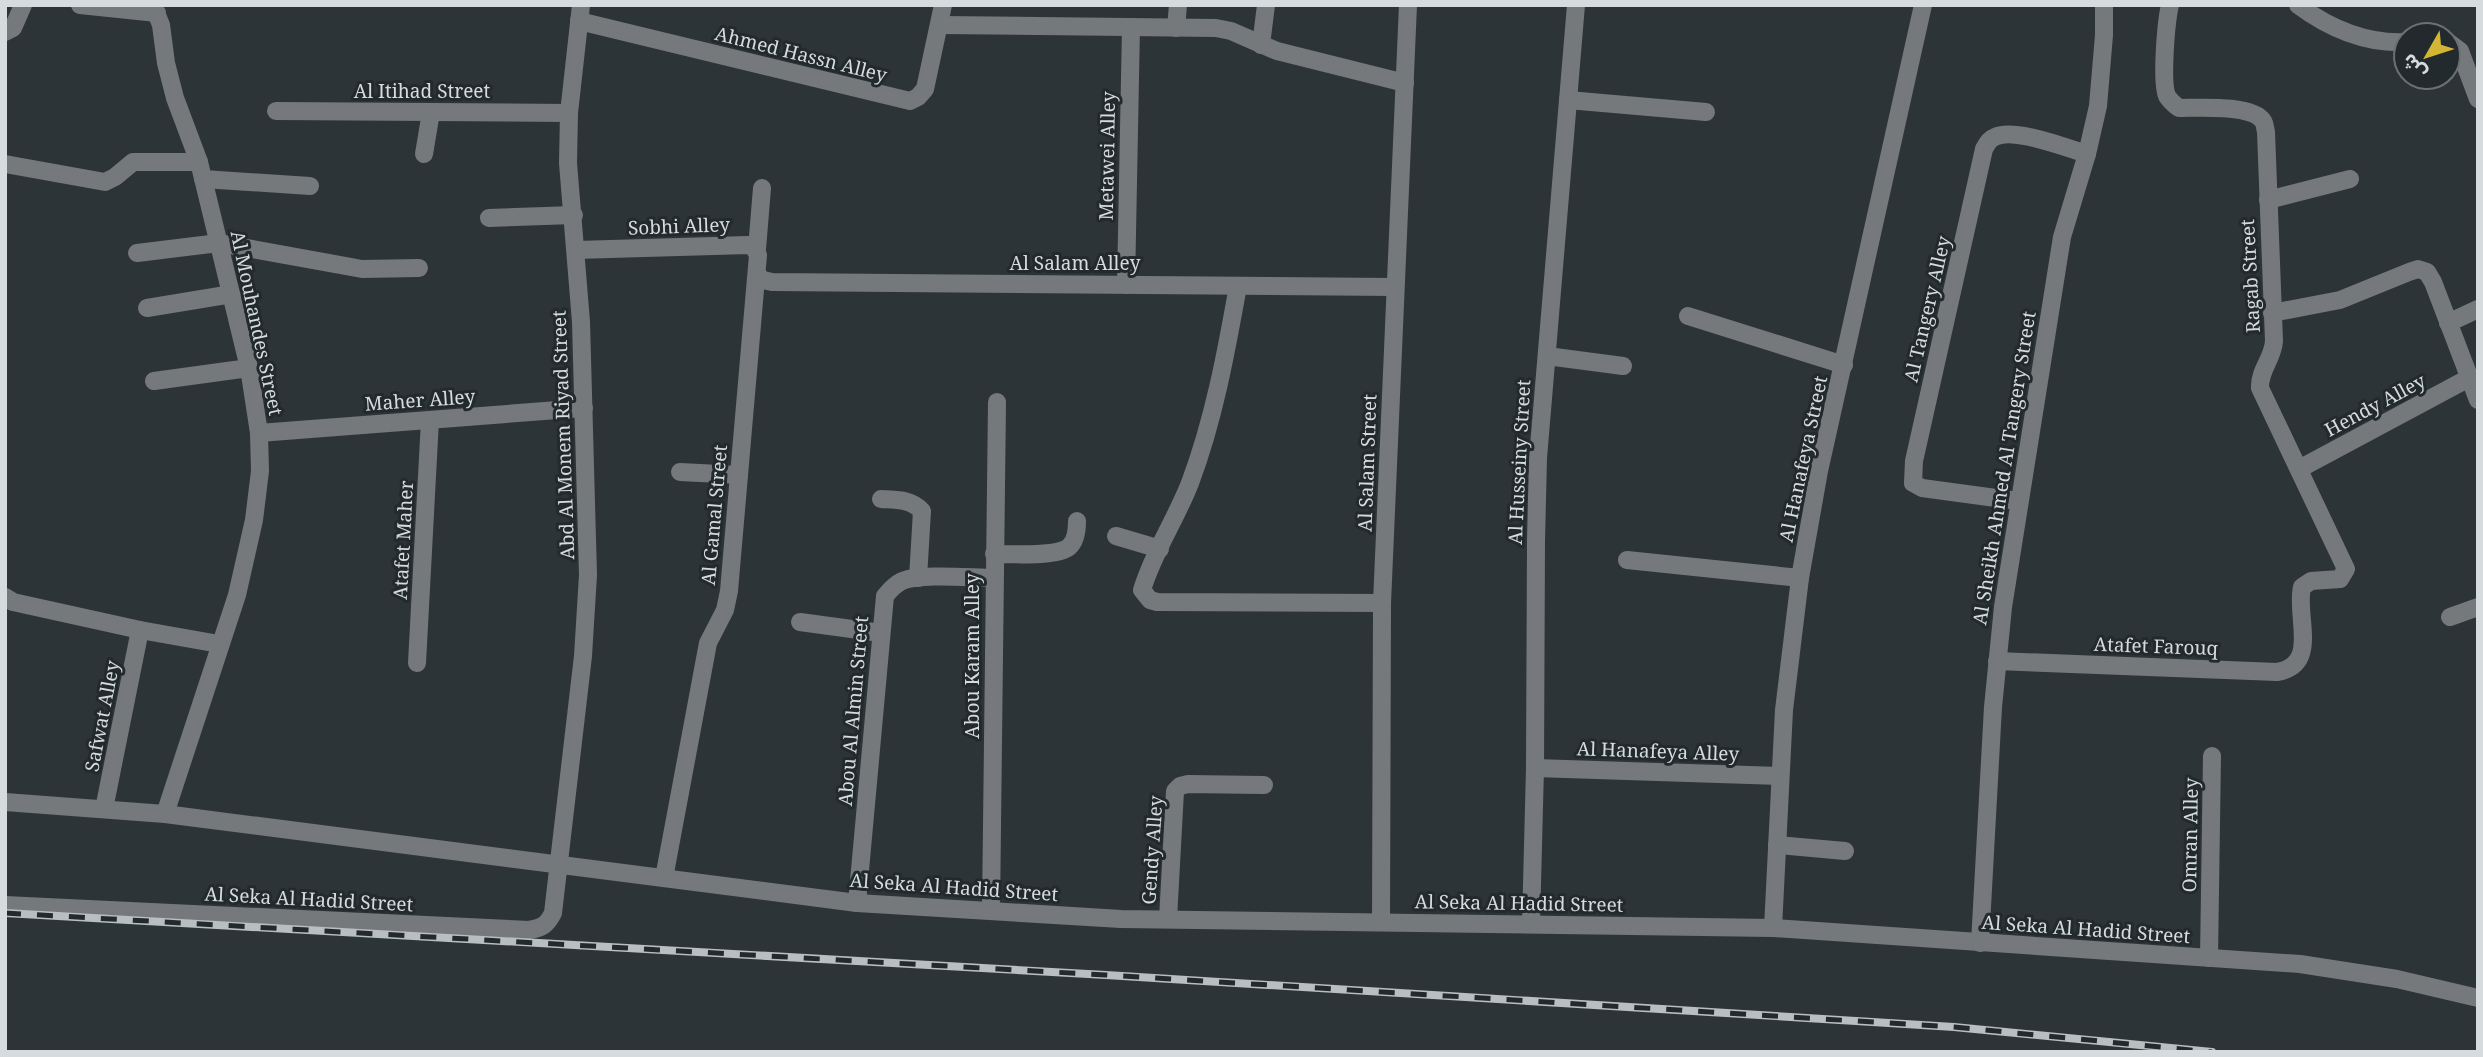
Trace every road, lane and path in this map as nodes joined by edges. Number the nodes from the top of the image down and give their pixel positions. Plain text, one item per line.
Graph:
1 (23, 5) edge
2 (80, 5) edge
3 (943, 5) edge
4 (1178, 5) edge
5 (1266, 5) edge
6 (1408, 5) edge
7 (1576, 5) edge
8 (1923, 5) edge
9 (2104, 5) edge
10 (2170, 5) edge
11 (2298, 5) edge
12 (155, 9) edge
13 (580, 13) edge
14 (939, 25) junction
15 (1131, 27) junction
16 (1176, 27) junction
17 (5, 32) edge
18 (2392, 41) edge
19 (1261, 45) junction
20 (2462, 56) edge
21 (1405, 83) junction
22 (2478, 99) edge
23 (1568, 100) junction
24 (276, 111) dead end
25 (1706, 112) dead end
26 (431, 113) junction
27 (569, 113) junction
28 (2087, 154) junction
29 (424, 155) dead end
30 (5, 164) edge
31 (201, 171) junction
32 (2350, 179) dead end
33 (310, 186) dead end
34 (762, 188) dead end
35 (2268, 200) junction
36 (573, 215) junction
37 (489, 218) dead end
38 (219, 243) junction
39 (757, 249) junction
40 (576, 250) junction
41 (137, 253) dead end
42 (419, 268) dead end
43 (757, 275) junction
44 (1126, 285) junction
45 (1238, 286) junction
46 (1394, 287) junction
47 (232, 294) junction
48 (147, 308) dead end
49 (2478, 309) edge
50 (2272, 313) junction
51 (1688, 316) dead end
52 (2448, 323) junction
53 (1547, 356) junction
54 (1844, 365) junction
55 (1623, 366) dead end
56 (249, 368) junction
57 (2469, 378) junction
58 (154, 381) dead end
59 (2478, 400) edge
60 (997, 402) dead end
61 (584, 408) junction
62 (430, 420) junction
63 (259, 433) junction
64 (2300, 469) junction
65 (680, 472) dead end
66 (739, 475) junction
67 (881, 499) dead end
68 (2018, 501) junction
69 (1077, 521) dead end
70 (1116, 536) dead end
71 (1160, 548) junction
72 (994, 554) junction
73 (1627, 561) dead end
74 (919, 578) junction
75 (994, 578) junction
76 (1800, 578) junction
77 (5, 597) edge
78 (1382, 603) junction
79 (2478, 607) edge
80 (2450, 617) dead end
81 (800, 622) dead end
82 (140, 630) junction
83 (881, 633) junction
84 (219, 644) junction
85 (2303, 651) joint
86 (1997, 661) junction
87 (417, 663) dead end
88 (2212, 755) dead end
89 (1535, 768) junction
90 (1780, 776) junction
91 (1264, 785) dead end
92 (5, 802) edge
93 (104, 809) junction
94 (165, 814) junction
95 (1777, 845) junction
96 (1845, 851) dead end
97 (558, 863) junction
98 (664, 878) junction
99 (858, 903) junction
100 (5, 905) edge
101 (992, 911) junction
102 (1168, 919) junction
103 (1381, 922) junction
104 (1531, 923) junction
105 (1773, 928) junction
106 (1980, 943) junction
107 (2209, 958) junction
108 (2478, 998) edge

1 - 17 street
2 - 12 street
3 - 14 street, Ahmed Hassn Alley
4 - 16 street
5 - 19 street
6 - 21 street, Al Salam Street
7 - 23 street, Al Husseiny Street
8 - 54 street, Al Hanafeya Street
9 - 28 street, Al Sheikh Ahmed Al Tangery Street
10 - 35 street, Ragab Street
11 - 18 street
12 - 31 street, Al Mouhandes Street
13 - 14 street, Ahmed Hassn Alley
13 - 27 street, Abd Al Monem Riyad Street
14 - 15 street
15 - 16 street
15 - 44 street, Metawei Alley
16 - 19 street
19 - 21 street
20 - 22 street
21 - 46 street, Al Salam Street
23 - 25 street
23 - 53 street, Al Husseiny Street
24 - 26 street, Al Itihad Street
26 - 27 street, Al Itihad Street
26 - 29 street
27 - 36 street, Abd Al Monem Riyad Street
28 - 68 street, Al Sheikh Ahmed Al Tangery Street
28 - 68 street, Al Tangery Alley
30 - 31 street
31 - 33 street
31 - 38 street, Al Mouhandes Street
32 - 35 street
34 - 39 street
35 - 50 street, Ragab Street
36 - 37 street
36 - 40 street, Abd Al Monem Riyad Street
38 - 41 street
38 - 42 street
38 - 47 street, Al Mouhandes Street
39 - 40 street, Sobhi Alley
39 - 43 street
40 - 61 street, Abd Al Monem Riyad Street
43 - 44 street, Al Salam Alley
43 - 66 street, Al Gamal Street
44 - 45 street, Al Salam Alley
45 - 46 street, Al Salam Alley
45 - 71 street
46 - 78 street, Al Salam Street
47 - 48 street
47 - 56 street, Al Mouhandes Street
49 - 52 street
50 - 52 street
50 - 64 street, Ragab Street
51 - 54 street
52 - 57 street
53 - 55 street
53 - 89 street, Al Husseiny Street
54 - 76 street, Al Hanafeya Street
56 - 58 street
56 - 63 street, Al Mouhandes Street
57 - 59 street
57 - 64 street, Hendy Alley
60 - 72 street, Abou Karam Alley
61 - 62 street, Maher Alley
61 - 97 street, Abd Al Monem Riyad Street
62 - 63 street, Maher Alley
62 - 87 street, Atafet Maher
63 - 84 street, Al Mouhandes Street
64 - 85 street, Ragab Street
65 - 66 street
66 - 98 street, Al Gamal Street
67 - 74 street
68 - 86 street, Al Sheikh Ahmed Al Tangery Street
69 - 72 street
70 - 71 street
71 - 78 street
72 - 75 street, Abou Karam Alley
73 - 76 street
74 - 75 street, Abou Al Almin Street
74 - 83 street, Abou Al Almin Street
75 - 101 street, Abou Karam Alley
76 - 90 street, Al Hanafeya Street
77 - 82 street
78 - 103 street, Al Salam Street
79 - 80 street
81 - 83 street
82 - 84 street
82 - 93 street, Safwat Alley
83 - 99 street, Abou Al Almin Street
84 - 94 street, Al Mouhandes Street
85 - 86 street, Atafet Farouq
86 - 106 street, Al Sheikh Ahmed Al Tangery Street
88 - 107 street, Omran Alley
89 - 90 street, Al Hanafeya Alley
89 - 104 street, Al Husseiny Street
90 - 95 street, Al Hanafeya Street
91 - 102 street, Gendy Alley
92 - 93 street, Al Seka Al Hadid Street
93 - 94 street, Al Seka Al Hadid Street
94 - 97 street, Al Seka Al Hadid Street
95 - 96 street
95 - 105 street, Al Hanafeya Street
97 - 98 street, Al Seka Al Hadid Street
97 - 100 street, Al Seka Al Hadid Street
98 - 99 street, Al Seka Al Hadid Street
99 - 101 street, Al Seka Al Hadid Street
101 - 102 street, Al Seka Al Hadid Street
102 - 103 street, Al Seka Al Hadid Street
103 - 104 street, Al Seka Al Hadid Street
104 - 105 street, Al Seka Al Hadid Street
105 - 106 street, Al Seka Al Hadid Street
106 - 107 street, Al Seka Al Hadid Street
107 - 108 street, Al Seka Al Hadid Street

